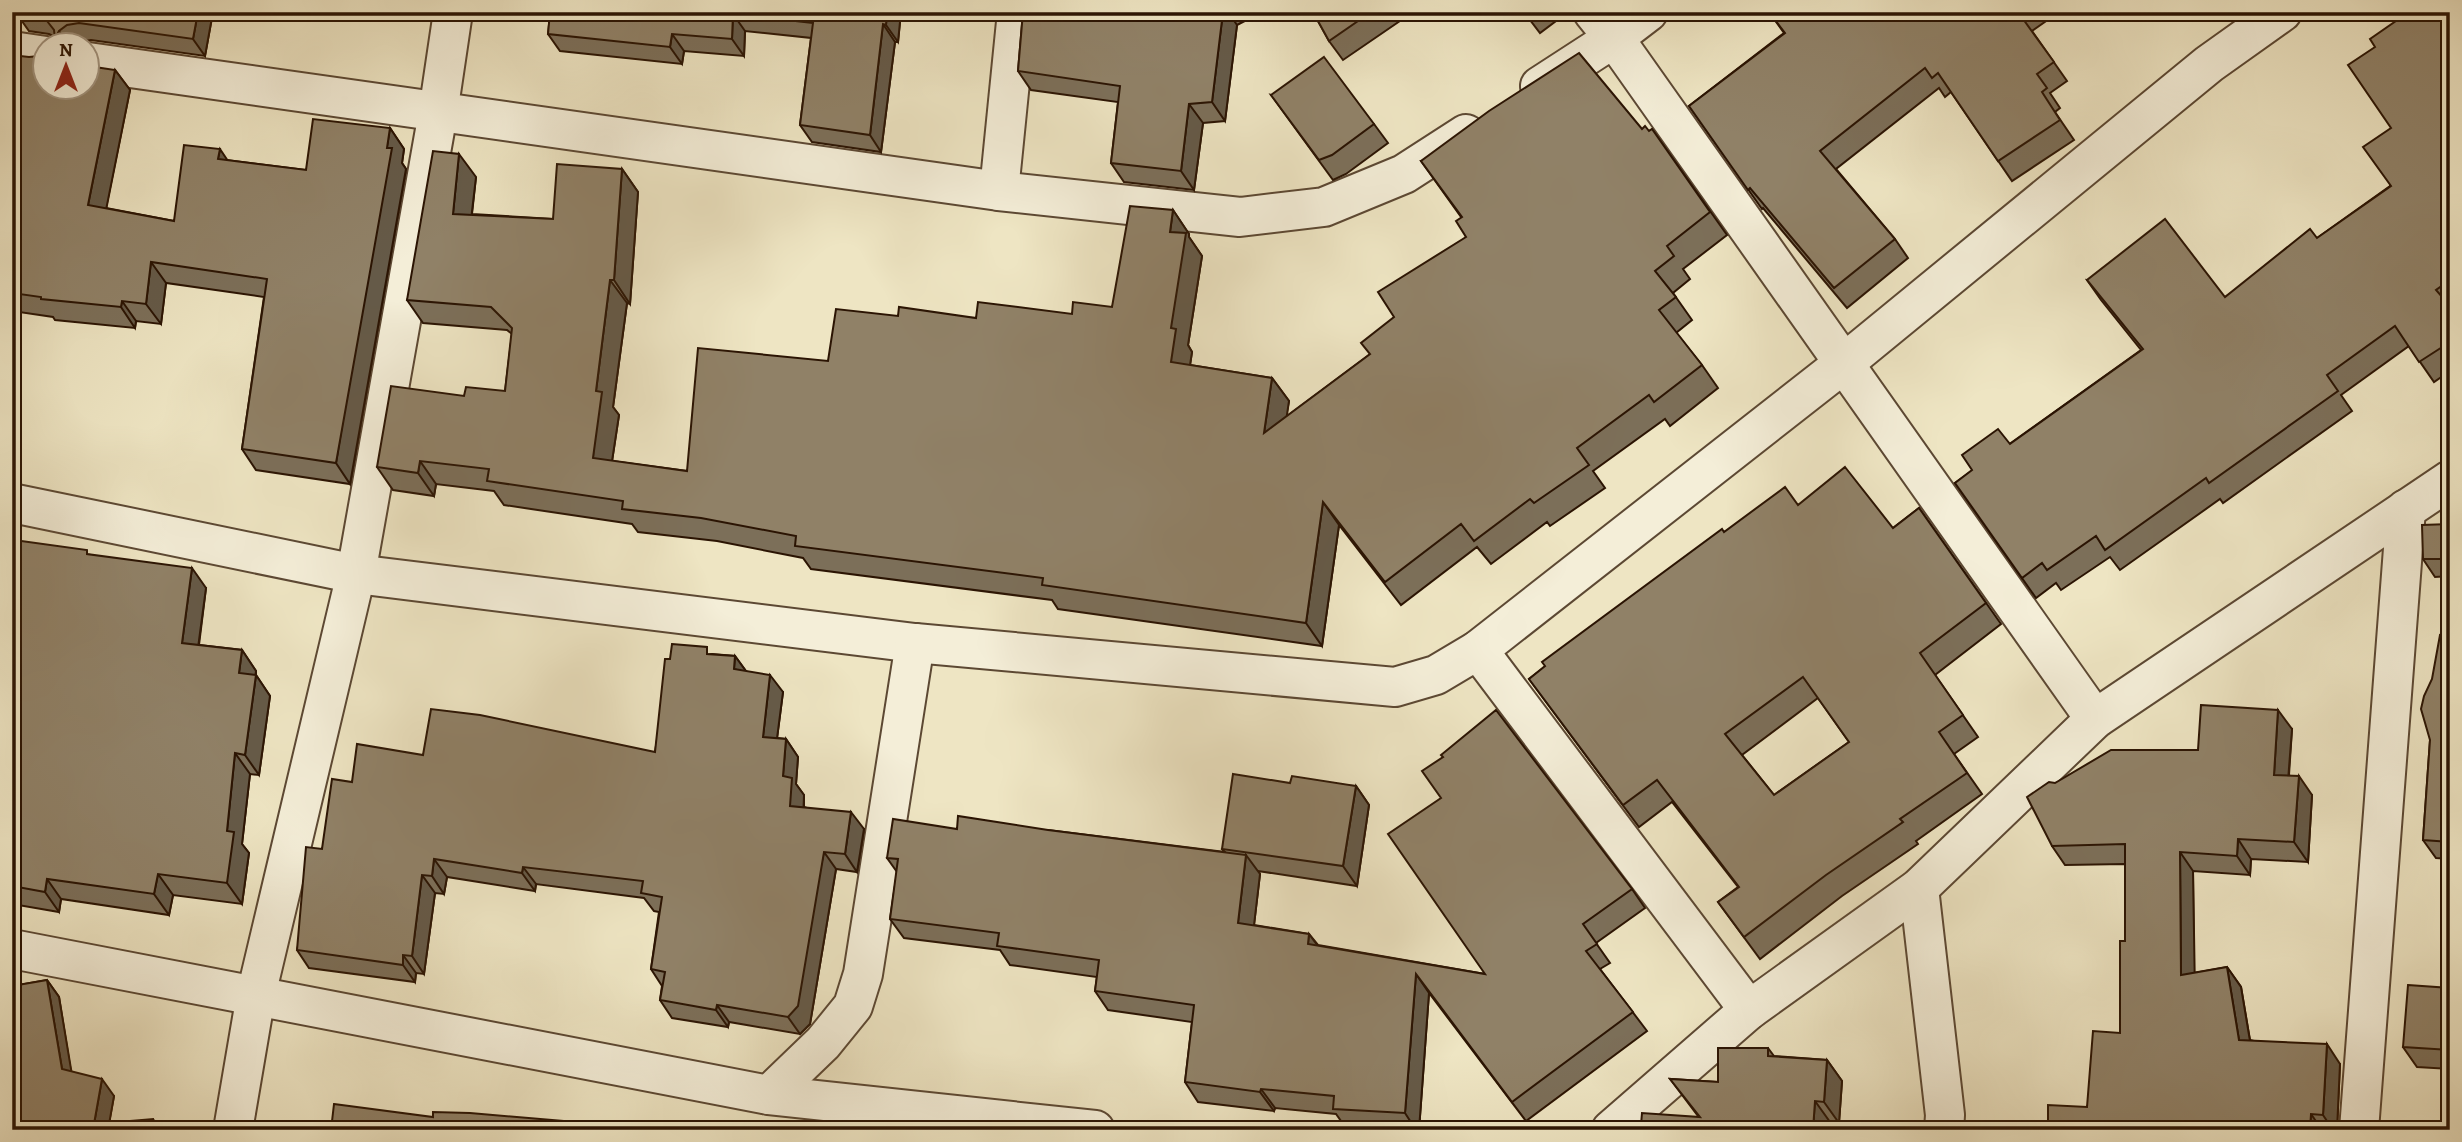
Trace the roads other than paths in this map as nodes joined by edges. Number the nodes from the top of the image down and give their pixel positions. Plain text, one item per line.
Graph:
1 (453, 12) edge
2 (1017, 12) edge
3 (1648, 12) edge
4 (2282, 12) edge
5 (1603, 25) edge
6 (12, 51) edge
7 (32, 54) edge
8 (102, 64) edge
9 (438, 113) junction
10 (999, 191) junction
11 (1843, 364) junction
12 (2450, 480) edge
13 (12, 503) edge
14 (2406, 509) junction
15 (356, 574) junction
16 (915, 643) junction
17 (1478, 650) junction
18 (2095, 719) junction
19 (1919, 888) junction
20 (12, 949) edge
21 (256, 995) junction
22 (1749, 1010) junction
23 (769, 1095) junction
24 (233, 1130) edge
25 (1095, 1130) edge
26 (1611, 1130) edge
27 (1944, 1130) edge
28 (2359, 1130) edge

1 - 9 street
2 - 10 street
3 - 5 street
4 - 11 street
5 - 10 street
5 - 11 street
6 - 7 street
8 - 9 street
9 - 10 street
9 - 15 street
11 - 17 street
11 - 18 street
12 - 14 street
13 - 15 street
14 - 18 street
14 - 28 street
15 - 16 street
15 - 21 street
16 - 17 street
16 - 23 street
17 - 22 street
18 - 19 street
19 - 22 street
19 - 27 street
20 - 21 street
21 - 23 street
21 - 24 street
22 - 26 street
23 - 25 street

